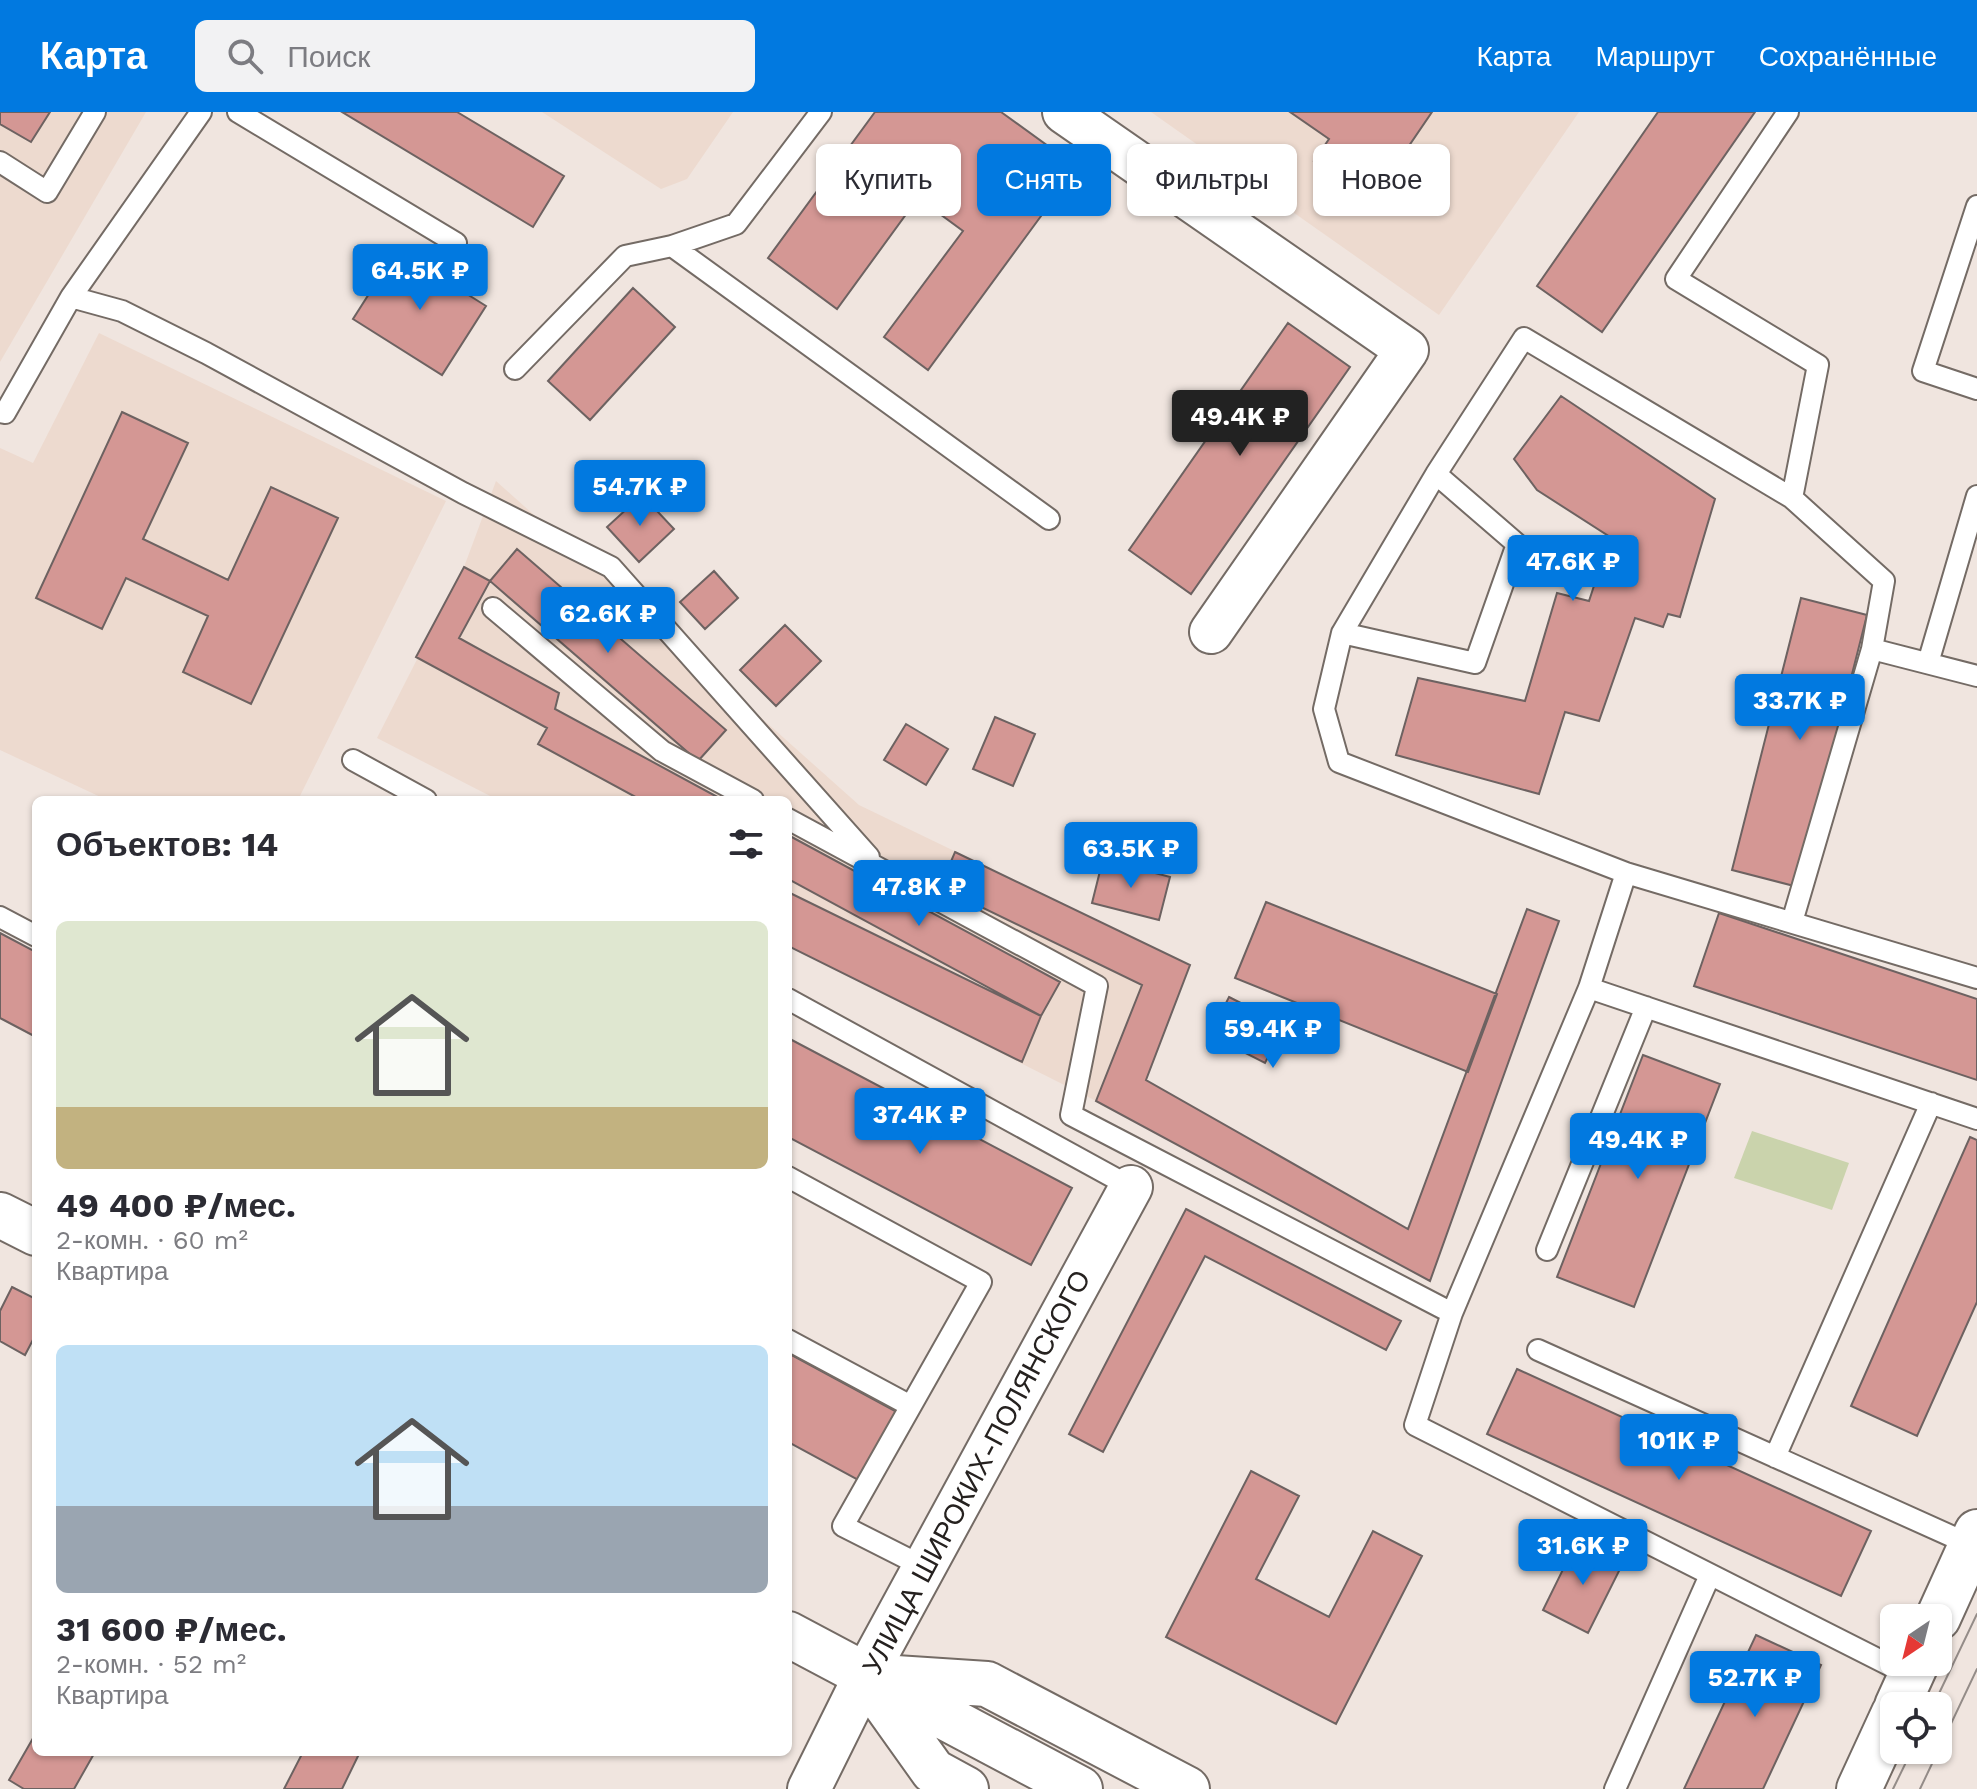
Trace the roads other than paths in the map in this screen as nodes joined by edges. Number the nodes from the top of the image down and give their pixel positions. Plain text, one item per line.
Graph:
1 (95, 112) edge
2 (201, 112) edge
3 (238, 112) edge
4 (821, 112) edge
5 (1064, 112) edge
6 (1788, 112) edge
7 (0, 162) edge
8 (1977, 206) edge
9 (456, 243) dead end
10 (672, 246) junction
11 (71, 297) junction
12 (515, 369) dead end
13 (1977, 389) edge
14 (0, 412) edge
15 (1436, 474) junction
16 (1977, 496) edge
17 (1792, 498) junction
18 (1049, 519) dead end
19 (493, 608) dead end
20 (1211, 632) dead end
21 (1342, 633) junction
22 (1872, 649) junction
23 (1928, 663) junction
24 (1977, 676) edge
25 (353, 760) dead end
26 (419, 796) edge
27 (746, 796) edge
28 (792, 821) edge
29 (878, 868) junction
30 (1626, 873) junction
31 (0, 917) edge
32 (1792, 922) junction
33 (32, 934) edge
34 (1977, 978) edge
35 (1589, 988) junction
36 (792, 1001) edge
37 (1646, 1007) junction
38 (1931, 1103) junction
39 (1977, 1119) edge
40 (1140, 1172) junction
41 (792, 1179) edge
42 (0, 1215) edge
43 (32, 1231) edge
44 (1547, 1250) dead end
45 (1452, 1313) junction
46 (792, 1342) edge
47 (1538, 1350) dead end
48 (909, 1405) junction
49 (1775, 1457) junction
50 (1974, 1539) edge
51 (924, 1567) junction
52 (1710, 1575) junction
53 (1944, 1604) edge
54 (792, 1636) edge
55 (865, 1676) junction
56 (1905, 1689) edge
57 (809, 1789) edge
58 (966, 1789) edge
59 (1080, 1789) edge
60 (1187, 1789) edge
61 (1615, 1789) edge
62 (1859, 1789) edge

1 - 7 lane
2 - 11 lane
3 - 9 lane
4 - 10 lane
5 - 20 street
6 - 17 lane
8 - 13 lane
10 - 12 lane
10 - 18 lane
11 - 14 lane
11 - 29 lane
15 - 17 lane
15 - 21 lane
15 - 21 lane
16 - 23 lane
17 - 22 lane
19 - 27 lane
21 - 30 lane
22 - 23 lane
22 - 32 lane
23 - 24 lane
25 - 26 lane
28 - 29 lane
29 - 40 lane
30 - 32 lane
30 - 35 lane
31 - 33 lane
32 - 34 lane
35 - 37 lane
35 - 45 lane
36 - 40 lane
37 - 38 lane
37 - 44 lane
38 - 39 lane
38 - 49 lane
40 - 45 lane
40 - 51 street, УЛИЦА ШИРОКИХ-ПОЛЯНСКОГО
41 - 48 lane
42 - 43 main road
45 - 52 lane
46 - 48 lane
47 - 49 lane
48 - 51 lane
49 - 50 lane
50 - 53 main road
51 - 55 street, УЛИЦА ШИРОКИХ-ПОЛЯНСКОГО
52 - 56 lane
52 - 61 lane
54 - 55 main road
55 - 57 street, УЛИЦА ШИРОКИХ-ПОЛЯНСКОГО
55 - 58 main road
55 - 59 main road
55 - 60 main road
56 - 62 main road

